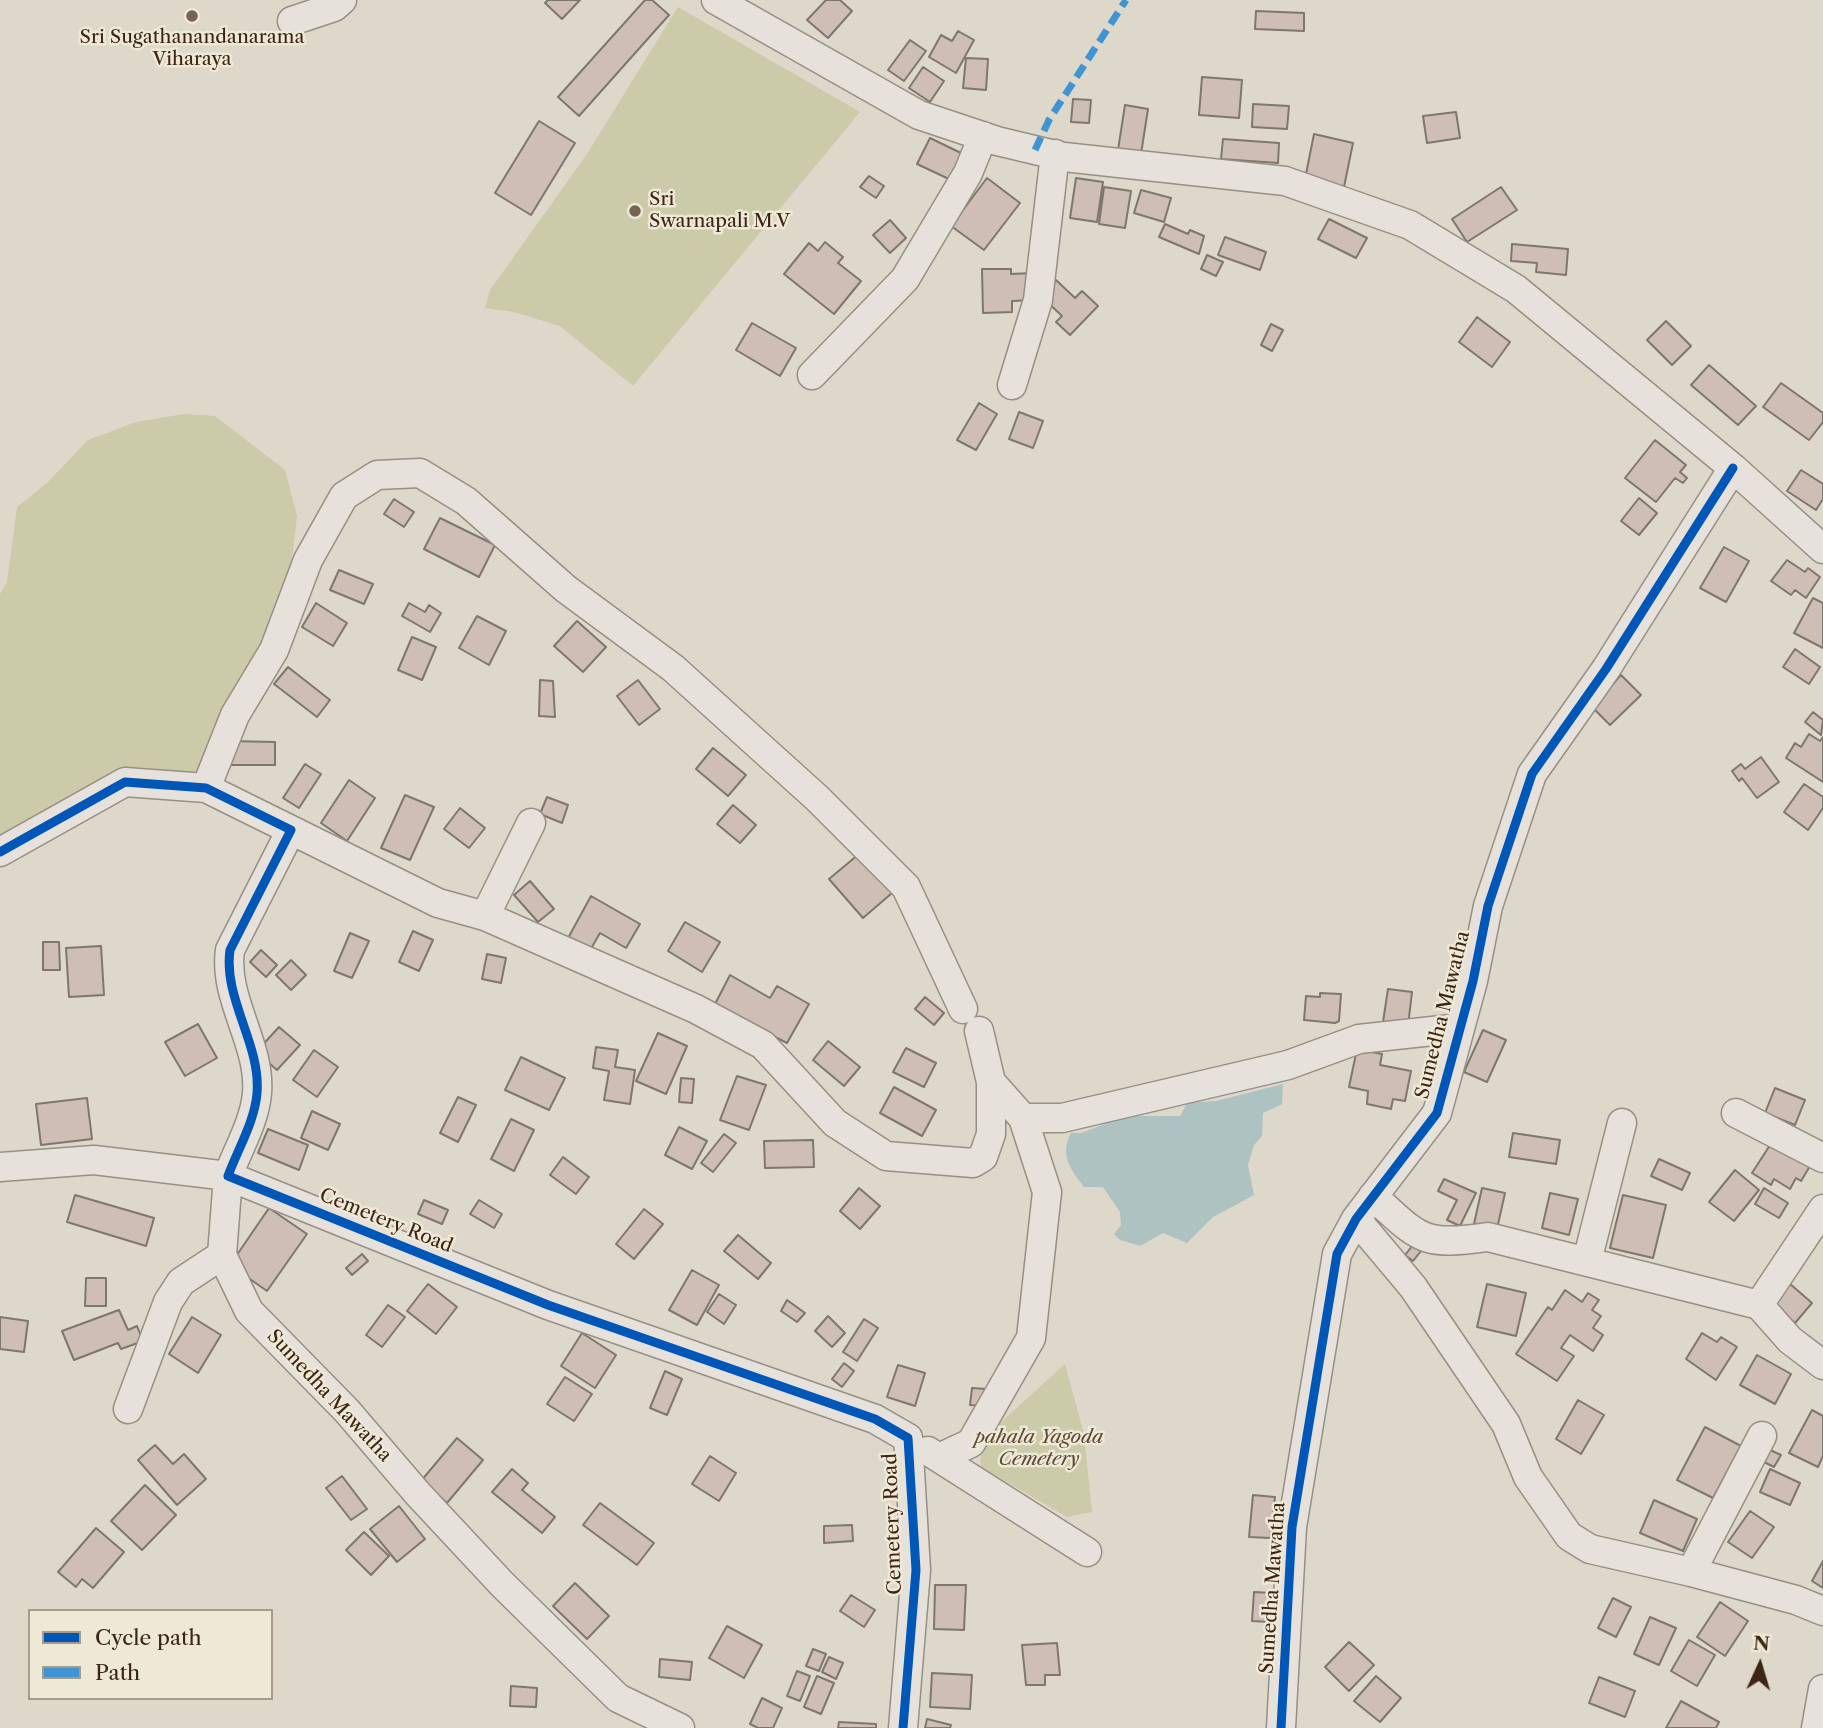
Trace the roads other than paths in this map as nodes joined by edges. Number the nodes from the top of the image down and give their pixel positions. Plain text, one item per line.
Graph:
1 (342, 0) edge
2 (716, 0) edge
3 (292, 21) dead end
4 (983, 136) junction
5 (1055, 154) junction
6 (812, 375) dead end
7 (1012, 385) dead end
8 (1733, 468) junction
9 (1823, 549) edge
10 (206, 788) junction
11 (531, 823) dead end
12 (292, 831) junction
13 (0, 852) edge
14 (485, 916) junction
15 (1460, 1028) junction
16 (991, 1082) junction
17 (1736, 1113) dead end
18 (1023, 1118) junction
19 (1622, 1124) dead end
20 (1823, 1158) edge
21 (0, 1167) edge
22 (228, 1176) junction
23 (1373, 1196) junction
24 (1823, 1209) edge
25 (1356, 1219) junction
26 (222, 1255) junction
27 (1587, 1261) junction
28 (1759, 1305) junction
29 (1823, 1365) edge
30 (128, 1409) dead end
31 (1762, 1436) dead end
32 (908, 1438) junction
33 (939, 1458) junction
34 (1087, 1552) dead end
35 (1691, 1572) junction
36 (1823, 1611) edge
37 (1823, 1689) edge
38 (903, 1726) edge
39 (680, 1728) edge
40 (1281, 1728) edge
41 (1816, 1728) edge

1 - 3 street
2 - 4 street
4 - 5 street
4 - 6 street
5 - 7 street
5 - 8 street
8 - 9 street
8 - 15 street, Sumedha Mawatha
10 - 12 street
10 - 13 street
10 - 16 street
11 - 14 street
12 - 14 street
12 - 22 street
14 - 16 street
15 - 18 street
15 - 23 street, Sumedha Mawatha
16 - 18 street
17 - 20 street
18 - 33 street
19 - 27 street
21 - 22 street
22 - 26 street
22 - 32 street, Cemetery Road
23 - 25 street, Sumedha Mawatha
23 - 27 street
24 - 28 street
25 - 35 street
25 - 40 street, Sumedha Mawatha
26 - 30 street
26 - 39 street, Sumedha Mawatha
27 - 28 street
28 - 29 street
31 - 35 street
32 - 33 street
32 - 38 street, Cemetery Road
33 - 34 street
35 - 36 street
37 - 41 street

